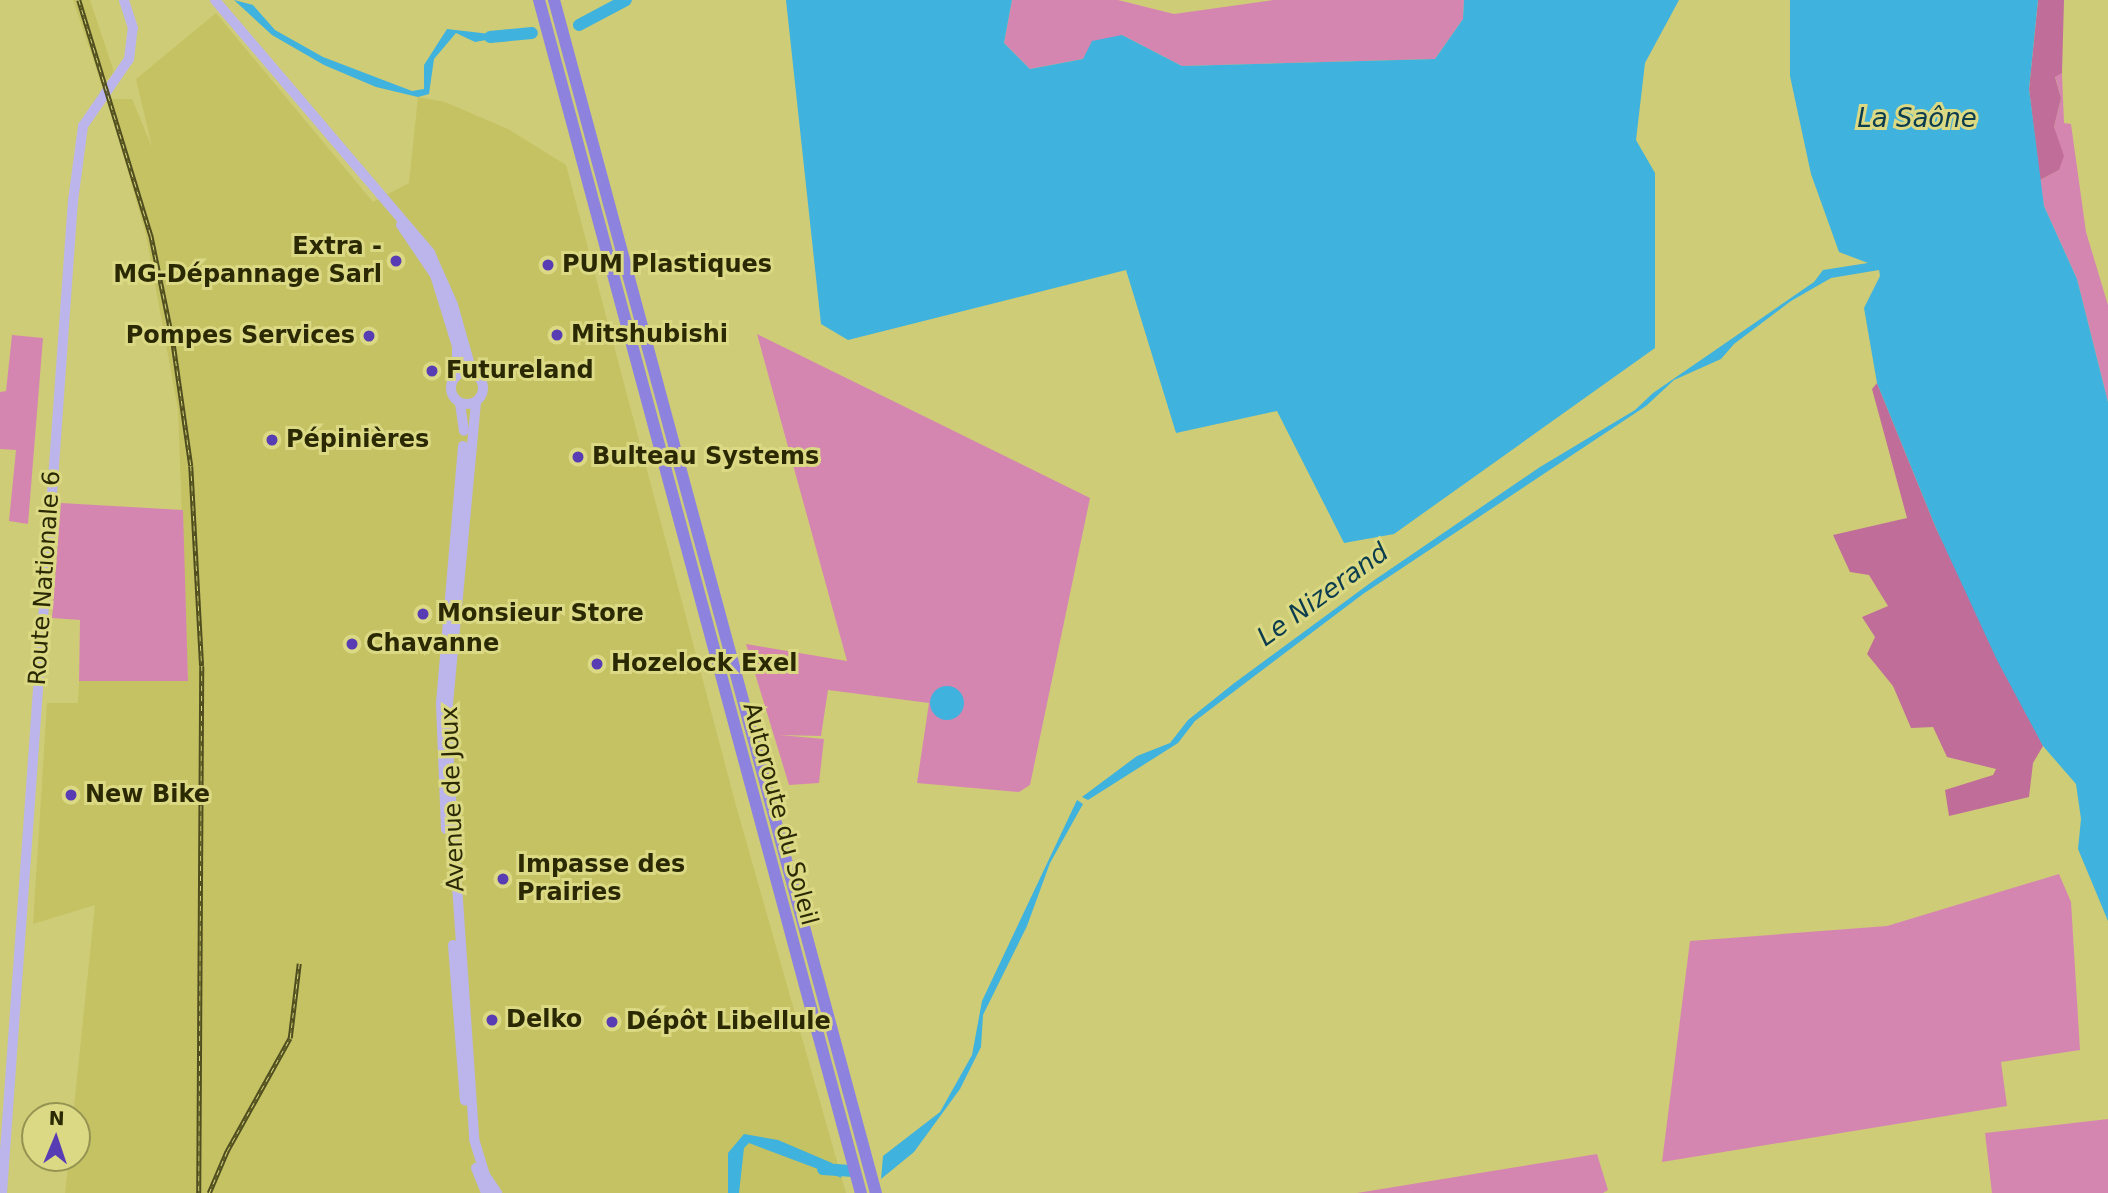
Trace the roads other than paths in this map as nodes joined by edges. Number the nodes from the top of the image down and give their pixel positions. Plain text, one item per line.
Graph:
1 (124, 0) edge
2 (218, 0) edge
3 (539, 0) edge
4 (554, 0) edge
5 (373, 185) junction
6 (472, 372) junction
7 (457, 375) junction
8 (476, 402) junction
9 (460, 403) junction
10 (1, 1175) edge
11 (2, 1193) edge
12 (486, 1193) edge
13 (497, 1193) edge
14 (861, 1193) edge
15 (876, 1193) edge

1 - 10 main road, Route Nationale 6
2 - 5 main road
3 - 14 highway, Autoroute du Soleil
4 - 15 highway, Autoroute du Soleil
5 - 6 main road
5 - 7 main road
6 - 7 main road
6 - 8 main road
7 - 9 main road
8 - 9 main road
8 - 13 main road, Avenue de Joux
9 - 12 main road, Avenue de Joux
10 - 11 main road, Route Nationale 6

